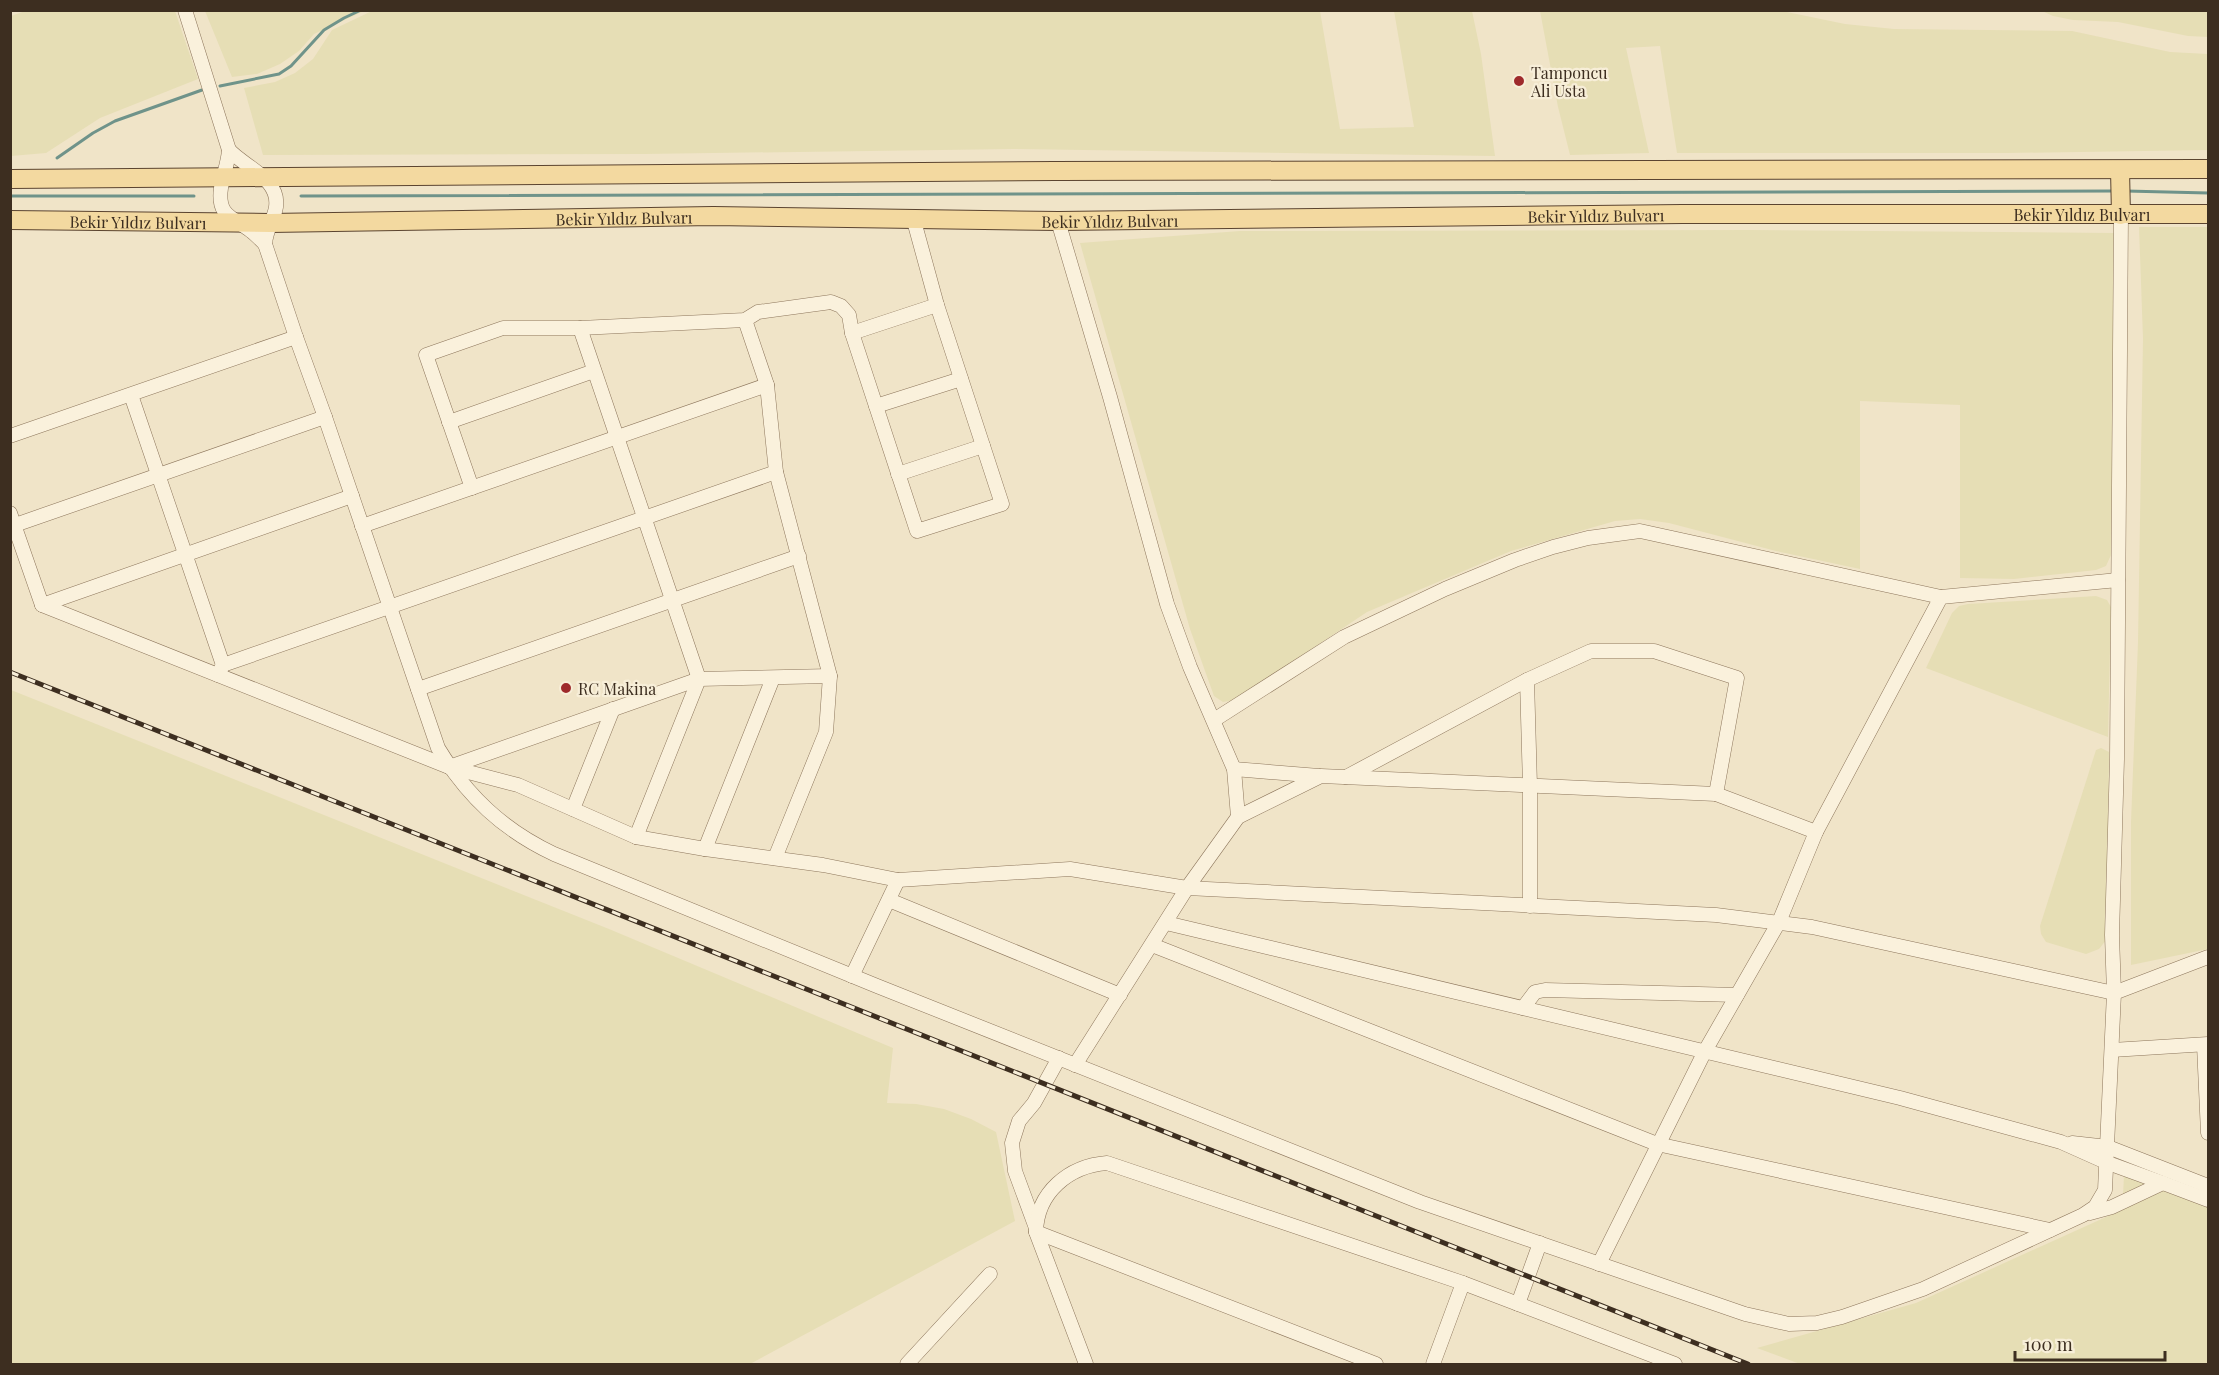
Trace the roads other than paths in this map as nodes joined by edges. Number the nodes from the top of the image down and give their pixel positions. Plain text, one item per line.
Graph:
1 (185, 10) edge
2 (229, 150) junction
3 (2208, 169) edge
4 (223, 177) junction
5 (262, 177) junction
6 (10, 179) edge
7 (2121, 191) junction
8 (2208, 214) edge
9 (10, 220) edge
10 (914, 220) junction
11 (1058, 221) junction
12 (234, 222) junction
13 (270, 223) junction
14 (265, 244) junction
15 (937, 305) junction
16 (745, 320) junction
17 (580, 328) junction
18 (852, 333) junction
19 (296, 337) junction
20 (594, 371) junction
21 (961, 379) junction
22 (766, 385) junction
23 (131, 394) junction
24 (876, 406) junction
25 (325, 417) junction
26 (449, 422) junction
27 (10, 436) edge
28 (617, 437) junction
29 (983, 446) junction
30 (776, 472) junction
31 (898, 474) junction
32 (158, 475) junction
33 (472, 488) junction
34 (352, 496) junction
35 (644, 518) junction
36 (13, 519) edge
37 (362, 526) junction
38 (185, 555) junction
39 (799, 556) junction
40 (2118, 580) junction
41 (1941, 597) junction
42 (672, 600) junction
43 (42, 604) junction
44 (390, 607) junction
45 (220, 670) junction
46 (830, 676) junction
47 (773, 678) junction
48 (699, 680) junction
49 (1527, 680) junction
50 (418, 689) junction
51 (613, 709) junction
52 (1214, 720) junction
53 (449, 767) junction
54 (1234, 769) junction
55 (1321, 776) junction
56 (1346, 777) junction
57 (1530, 786) junction
58 (1716, 794) junction
59 (573, 809) junction
60 (1238, 817) junction
61 (1816, 832) junction
62 (636, 837) junction
63 (705, 849) junction
64 (775, 858) junction
65 (898, 880) junction
66 (1187, 888) junction
67 (889, 900) junction
68 (1530, 906) junction
69 (1779, 922) junction
70 (1166, 923) junction
71 (1152, 945) junction
72 (2208, 957) edge
73 (852, 976) junction
74 (2114, 993) junction
75 (1120, 995) junction
76 (1737, 995) junction
77 (1523, 1008) junction
78 (2206, 1045) edge
79 (2112, 1050) junction
80 (1705, 1051) junction
81 (1059, 1058) junction
82 (1075, 1065) junction
83 (2208, 1133) edge
84 (2061, 1142) junction
85 (1657, 1144) junction
86 (2108, 1147) junction
87 (2108, 1163) junction
88 (2163, 1183) junction
89 (2208, 1186) edge
90 (2208, 1200) edge
91 (2083, 1215) junction
92 (2050, 1230) junction
93 (1036, 1232) junction
94 (1540, 1243) junction
95 (1599, 1264) junction
96 (990, 1274) dead end
97 (1463, 1283) junction
98 (1518, 1304) junction
99 (907, 1365) edge
100 (1086, 1365) edge
101 (1377, 1365) edge
102 (1433, 1365) edge
103 (1675, 1365) edge

1 - 2 street
2 - 4 street
2 - 5 street
3 - 7 main road, Bekir Yıldız Bulvarı
4 - 5 main road, Bekir Yıldız Bulvarı
4 - 6 main road, Bekir Yıldız Bulvarı
4 - 12 street
5 - 7 main road, Bekir Yıldız Bulvarı
5 - 13 street
7 - 8 main road, Bekir Yıldız Bulvarı
7 - 11 main road, Bekir Yıldız Bulvarı
7 - 40 street
9 - 12 main road, Bekir Yıldız Bulvarı
10 - 11 main road, Bekir Yıldız Bulvarı
10 - 13 main road, Bekir Yıldız Bulvarı
10 - 15 street
11 - 52 street
12 - 13 main road, Bekir Yıldız Bulvarı
12 - 14 street
13 - 14 street
14 - 19 street
15 - 18 street
15 - 21 street
16 - 17 street
16 - 18 street
16 - 22 street
17 - 20 street
17 - 26 street
18 - 24 street
19 - 23 street
19 - 25 street
20 - 26 street
20 - 28 street
21 - 24 street
21 - 29 street
22 - 28 street
22 - 30 street
23 - 27 street
23 - 32 street
24 - 31 street
25 - 32 street
25 - 34 street
26 - 33 street
28 - 33 street
28 - 35 street
29 - 31 street
29 - 31 street
30 - 35 street
30 - 39 street
32 - 36 street
32 - 38 street
33 - 37 street
34 - 37 street
34 - 38 street
35 - 42 street
35 - 44 street
36 - 43 street
37 - 44 street
38 - 43 street
38 - 45 street
39 - 42 street
39 - 46 street
40 - 41 street
40 - 74 street
41 - 52 street
41 - 61 street
42 - 48 street
42 - 50 street
43 - 45 street
44 - 45 street
44 - 50 street
45 - 53 street
46 - 47 street
46 - 64 street
47 - 48 street
47 - 63 street
48 - 51 street
48 - 62 street
49 - 56 street
49 - 57 street
49 - 58 street
50 - 53 street
51 - 53 street
51 - 59 street
52 - 54 street
53 - 59 street
53 - 73 street
54 - 55 street
54 - 60 street
55 - 56 street
55 - 60 street
56 - 57 street
57 - 58 street
57 - 68 street
58 - 61 street
59 - 62 street
60 - 66 street
61 - 69 street
62 - 63 street
63 - 64 street
64 - 65 street
65 - 66 street
65 - 67 street
66 - 68 street
66 - 70 street
67 - 73 street
67 - 75 street
68 - 69 street
69 - 74 street
69 - 76 street
70 - 71 street
70 - 77 street
71 - 75 street
71 - 85 street
72 - 74 street
73 - 81 street
74 - 79 street
75 - 82 street
76 - 77 street
76 - 80 street
77 - 80 street
78 - 79 street
78 - 83 street
79 - 86 street
80 - 84 street
80 - 85 street
81 - 82 street
81 - 93 street
82 - 94 street
84 - 86 street
84 - 87 street
85 - 92 street
85 - 95 street
86 - 87 street
86 - 89 street
87 - 88 street
87 - 91 street
88 - 90 street
88 - 91 street
91 - 92 street
92 - 95 street
93 - 97 street
93 - 100 street
93 - 101 street
94 - 95 street
94 - 98 street
96 - 99 street
97 - 98 street
97 - 102 street
98 - 103 street

